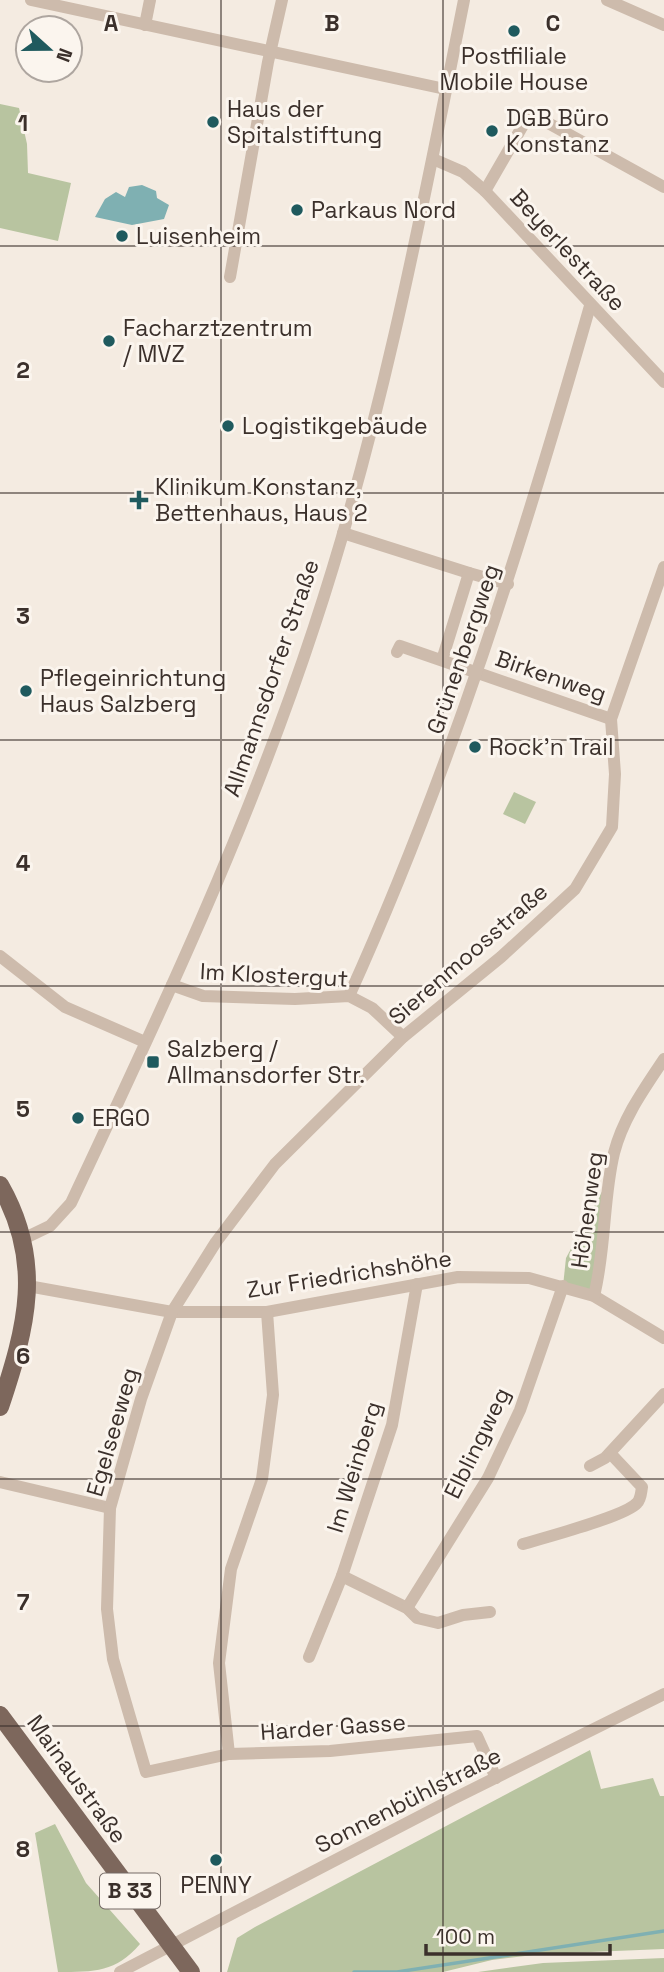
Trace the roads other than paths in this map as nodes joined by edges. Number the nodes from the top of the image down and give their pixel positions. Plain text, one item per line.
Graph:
1 (31, 0) edge
2 (150, 0) edge
3 (282, 0) edge
4 (464, 0) edge
5 (607, 0) edge
6 (145, 25) junction
7 (664, 25) edge
8 (271, 52) junction
9 (445, 89) junction
10 (433, 159) junction
11 (664, 187) edge
12 (485, 191) junction
13 (230, 277) dead end
14 (590, 306) junction
15 (664, 383) edge
16 (343, 533) junction
17 (664, 567) edge
18 (469, 573) junction
19 (508, 584) junction
20 (397, 652) dead end
21 (442, 660) junction
22 (478, 673) junction
23 (611, 719) junction
24 (0, 956) edge
25 (172, 985) junction
26 (349, 996) junction
27 (403, 1037) junction
28 (145, 1042) junction
29 (664, 1059) edge
30 (0, 1185) edge
31 (23, 1239) junction
32 (418, 1284) junction
33 (28, 1286) junction
34 (563, 1286) junction
35 (594, 1296) junction
36 (172, 1312) junction
37 (267, 1312) junction
38 (664, 1338) edge
39 (664, 1394) edge
40 (0, 1407) edge
41 (610, 1453) junction
42 (590, 1465) dead end
43 (0, 1482) edge
44 (110, 1508) junction
45 (523, 1544) dead end
46 (342, 1576) junction
47 (407, 1608) junction
48 (490, 1612) dead end
49 (309, 1657) dead end
50 (664, 1694) edge
51 (0, 1714) edge
52 (229, 1755) junction
53 (146, 1772) joint
54 (496, 1778) junction
55 (172, 1946) junction
56 (120, 1972) edge
57 (191, 1972) edge

1 - 6 street
2 - 6 street
3 - 8 street
4 - 9 street, Allmannsdorfer Straße
5 - 7 street
6 - 8 street
8 - 9 street
8 - 13 street
9 - 10 street, Allmannsdorfer Straße
10 - 12 street, Beyerlestraße
10 - 16 street, Allmannsdorfer Straße
11 - 12 street
12 - 14 street, Beyerlestraße
14 - 15 street, Beyerlestraße
14 - 19 street, Grünenbergweg
16 - 18 street
16 - 25 street, Allmannsdorfer Straße
17 - 23 street, Sierenmoosstraße
18 - 19 street
18 - 21 street
19 - 22 street, Grünenbergweg
20 - 21 street, Birkenweg
21 - 22 street, Birkenweg
22 - 23 street, Birkenweg
22 - 26 street, Grünenbergweg
23 - 27 street, Sierenmoosstraße
24 - 28 street
25 - 26 street, Im Klostergut
25 - 28 street, Allmannsdorfer Straße
26 - 27 street, Im Klostergut
27 - 36 street, Sierenmoosstraße
28 - 31 street, Allmannsdorfer Straße
29 - 35 street, Höhenweg
30 - 31 main road
31 - 33 main road
32 - 34 street, Zur Friedrichshöhe
32 - 37 street, Zur Friedrichshöhe
32 - 46 street, Im Weinberg
33 - 36 street, Zur Friedrichshöhe
33 - 40 main road
34 - 35 street, Zur Friedrichshöhe
34 - 47 street, Elblingweg
35 - 38 street, Zur Friedrichshöhe
36 - 37 street, Zur Friedrichshöhe
36 - 44 street, Egelseeweg
37 - 52 street
39 - 41 street
41 - 42 street
41 - 45 street
43 - 44 street
44 - 53 street, Egelseeweg
46 - 47 street
46 - 49 street, Im Weinberg
47 - 48 street
50 - 54 street, Sonnenbühlstraße
51 - 55 main road, Mainaustraße / B 33
52 - 53 street, Harder Gasse
52 - 54 street, Harder Gasse
54 - 55 street, Sonnenbühlstraße
55 - 56 street, Sonnenbühlstraße
55 - 57 main road, Mainaustraße / B 33

